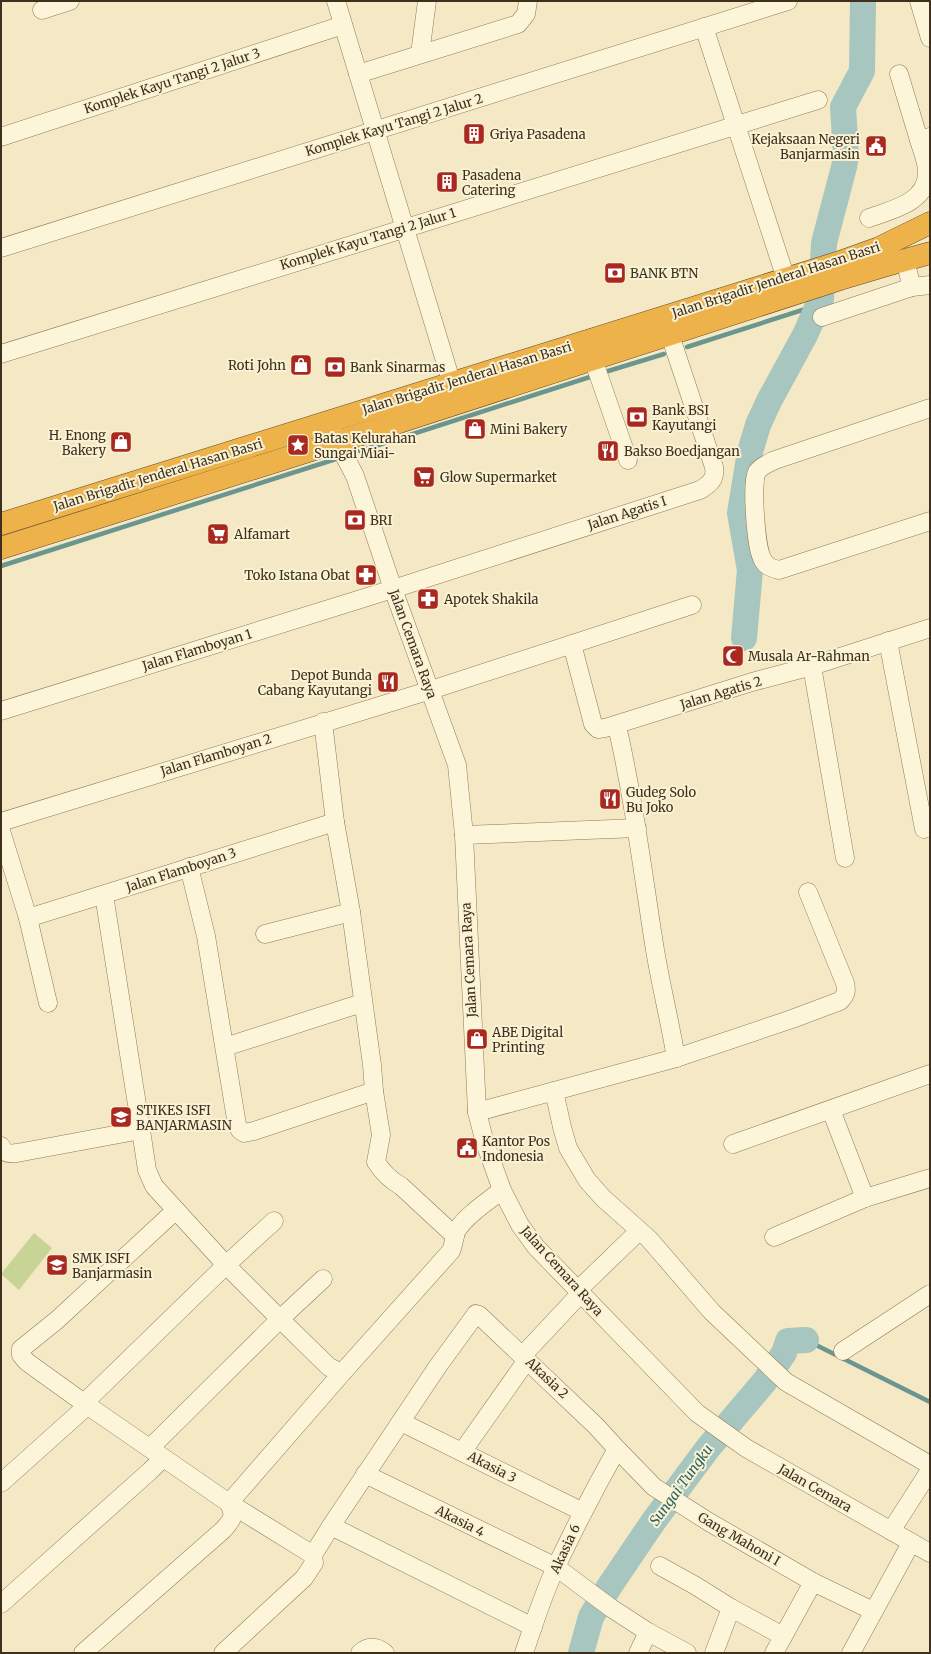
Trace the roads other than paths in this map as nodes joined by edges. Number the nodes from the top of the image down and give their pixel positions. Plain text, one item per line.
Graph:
1 (70, 1) edge
2 (336, 1) edge
3 (427, 1) edge
4 (528, 1) edge
5 (788, 1) edge
6 (919, 1) edge
7 (42, 10) dead end
8 (927, 18) edge
9 (343, 25) junction
10 (704, 27) junction
11 (930, 38) edge
12 (420, 54) junction
13 (358, 74) junction
14 (899, 74) dead end
15 (818, 100) dead end
16 (736, 126) junction
17 (375, 132) junction
18 (1, 137) edge
19 (925, 138) edge
20 (869, 218) dead end
21 (930, 223) edge
22 (404, 228) junction
23 (1, 248) edge
24 (930, 253) edge
25 (905, 261) junction
26 (841, 270) junction
27 (786, 280) junction
28 (809, 281) junction
29 (921, 286) edge
30 (744, 302) junction
31 (822, 317) dead end
32 (670, 335) junction
33 (616, 341) junction
34 (1, 354) edge
35 (593, 359) junction
36 (452, 384) junction
37 (930, 408) edge
38 (326, 423) junction
39 (338, 442) junction
40 (628, 460) dead end
41 (930, 521) edge
42 (1, 524) edge
43 (1, 548) edge
44 (393, 589) junction
45 (692, 605) dead end
46 (930, 628) edge
47 (888, 641) junction
48 (572, 644) junction
49 (812, 666) junction
50 (431, 690) junction
51 (1, 711) edge
52 (323, 722) junction
53 (616, 726) junction
54 (1, 822) edge
55 (335, 822) junction
56 (638, 828) junction
57 (924, 829) dead end
58 (1, 831) edge
59 (464, 835) junction
60 (844, 858) dead end
61 (189, 867) junction
62 (808, 892) dead end
63 (104, 895) junction
64 (351, 912) junction
65 (28, 918) junction
66 (265, 934) dead end
67 (48, 1003) dead end
68 (362, 1003) junction
69 (224, 1047) junction
70 (676, 1058) junction
71 (930, 1074) edge
72 (374, 1091) junction
73 (554, 1091) junction
74 (831, 1110) junction
75 (477, 1112) junction
76 (141, 1130) junction
77 (733, 1144) dead end
78 (1, 1146) edge
79 (930, 1178) edge
80 (502, 1190) junction
81 (865, 1198) junction
82 (176, 1210) junction
83 (274, 1221) dead end
84 (639, 1231) junction
85 (455, 1236) junction
86 (774, 1237) dead end
87 (226, 1265) junction
88 (323, 1279) dead end
89 (579, 1292) junction
90 (930, 1294) edge
91 (280, 1319) junction
92 (843, 1351) dead end
93 (525, 1357) junction
94 (342, 1373) junction
95 (86, 1404) junction
96 (703, 1417) joint
97 (401, 1422) junction
98 (617, 1450) junction
99 (462, 1452) junction
100 (156, 1453) junction
101 (930, 1465) edge
102 (930, 1470) edge
103 (365, 1474) junction
104 (1, 1483) edge
105 (229, 1503) junction
106 (583, 1512) junction
107 (331, 1526) junction
108 (891, 1531) junction
109 (911, 1543) junction
110 (930, 1553) edge
111 (313, 1555) junction
112 (660, 1566) dead end
113 (556, 1568) junction
114 (812, 1582) junction
115 (1, 1604) edge
116 (730, 1608) junction
117 (873, 1611) junction
118 (533, 1627) junction
119 (648, 1632) junction
120 (783, 1636) junction
121 (83, 1653) edge
122 (223, 1653) edge
123 (360, 1653) edge
124 (386, 1653) edge
125 (524, 1653) edge
126 (638, 1653) edge
127 (688, 1653) edge
128 (714, 1653) edge
129 (774, 1653) edge
130 (851, 1653) edge

1 - 7 street
2 - 9 street
3 - 12 street
4 - 12 street
5 - 10 street, Komplek Kayu Tangi 2 Jalur 2
6 - 8 street
8 - 11 street
9 - 13 street
9 - 18 street, Komplek Kayu Tangi 2 Jalur 3
10 - 16 street
10 - 17 street, Komplek Kayu Tangi 2 Jalur 2
12 - 13 street
13 - 17 street
14 - 19 street
15 - 16 street, Komplek Kayu Tangi 2 Jalur 1
16 - 22 street, Komplek Kayu Tangi 2 Jalur 1
16 - 27 street
17 - 22 street
17 - 23 street, Komplek Kayu Tangi 2 Jalur 2
19 - 20 street
21 - 26 highway, Jalan Brigadir Jenderal Hasan Basri
22 - 34 street, Komplek Kayu Tangi 2 Jalur 1
22 - 36 street
24 - 25 highway, Jalan Brigadir Jenderal Hasan Basri
25 - 26 highway, Jalan Brigadir Jenderal Hasan Basri
25 - 29 street
26 - 28 highway, Jalan Brigadir Jenderal Hasan Basri
27 - 28 highway, Jalan Brigadir Jenderal Hasan Basri
27 - 30 highway, Jalan Brigadir Jenderal Hasan Basri
28 - 30 highway, Jalan Brigadir Jenderal Hasan Basri
29 - 31 street
30 - 32 highway, Jalan Brigadir Jenderal Hasan Basri
30 - 33 highway, Jalan Brigadir Jenderal Hasan Basri
32 - 33 highway, Jalan Brigadir Jenderal Hasan Basri
32 - 44 street, Jalan Agatis I
33 - 35 highway, Jalan Brigadir Jenderal Hasan Basri
33 - 36 highway, Jalan Brigadir Jenderal Hasan Basri
35 - 39 highway, Jalan Brigadir Jenderal Hasan Basri
35 - 40 street
36 - 38 highway, Jalan Brigadir Jenderal Hasan Basri
37 - 41 street
38 - 39 street, Jalan Cemara Raya
38 - 42 highway, Jalan Brigadir Jenderal Hasan Basri
39 - 43 highway, Jalan Brigadir Jenderal Hasan Basri
39 - 44 street, Jalan Cemara Raya
44 - 50 street, Jalan Cemara Raya
44 - 51 street, Jalan Flamboyan 1
45 - 48 street, Jalan Flamboyan 2
46 - 47 street, Jalan Agatis 2
47 - 49 street, Jalan Agatis 2
47 - 57 street
48 - 50 street, Jalan Flamboyan 2
48 - 53 street, Jalan Agatis 2
49 - 53 street, Jalan Agatis 2
49 - 60 street
50 - 52 street, Jalan Flamboyan 2
50 - 59 street, Jalan Cemara Raya
52 - 54 street, Jalan Flamboyan 2
52 - 55 street
53 - 56 street
55 - 61 street, Jalan Flamboyan 3
55 - 64 street
56 - 59 street
56 - 70 street
58 - 65 street
59 - 75 street, Jalan Cemara Raya
61 - 63 street, Jalan Flamboyan 3
61 - 69 street
62 - 70 street
63 - 65 street, Jalan Flamboyan 3
63 - 76 street
64 - 66 street
64 - 68 street
65 - 67 street
68 - 69 street
68 - 72 street
69 - 72 street
70 - 73 street
71 - 74 street
72 - 85 street
73 - 75 street
73 - 84 street
74 - 77 street
74 - 81 street
75 - 80 street, Jalan Cemara Raya
76 - 78 street
76 - 82 street
79 - 81 street
80 - 85 street
80 - 89 street, Jalan Cemara Raya
81 - 86 street
82 - 87 street
82 - 95 street
83 - 87 street
84 - 89 street
84 - 101 street
85 - 94 street
87 - 91 street
87 - 95 street
88 - 91 street
89 - 93 street
89 - 96 street, Jalan Cemara Raya
90 - 92 street
91 - 94 street
91 - 100 street
93 - 97 street, Akasia 2
93 - 98 street, Akasia 2
93 - 99 street
94 - 105 street
95 - 100 street
95 - 104 street
96 - 108 street, Jalan Cemara
97 - 99 street, Akasia 3
97 - 103 street
98 - 106 street, Akasia 6
98 - 114 street, Gang Mahoni I
99 - 106 street, Akasia 3
100 - 105 street
100 - 115 street
102 - 108 street
103 - 107 street
103 - 113 street, Akasia 4
105 - 111 street
105 - 121 street
106 - 113 street, Akasia 6
107 - 111 street
107 - 118 street
108 - 109 street, Jalan Cemara
109 - 110 street, Jalan Cemara
109 - 117 street
111 - 122 street
112 - 116 street
113 - 118 street, Akasia 6
113 - 119 street, Akasia 4
114 - 117 street, Gang Mahoni I
114 - 120 street
116 - 120 street
116 - 128 street
117 - 130 street
118 - 125 street, Akasia 6
119 - 126 street
119 - 127 street, Akasia 4
120 - 129 street
123 - 124 street

